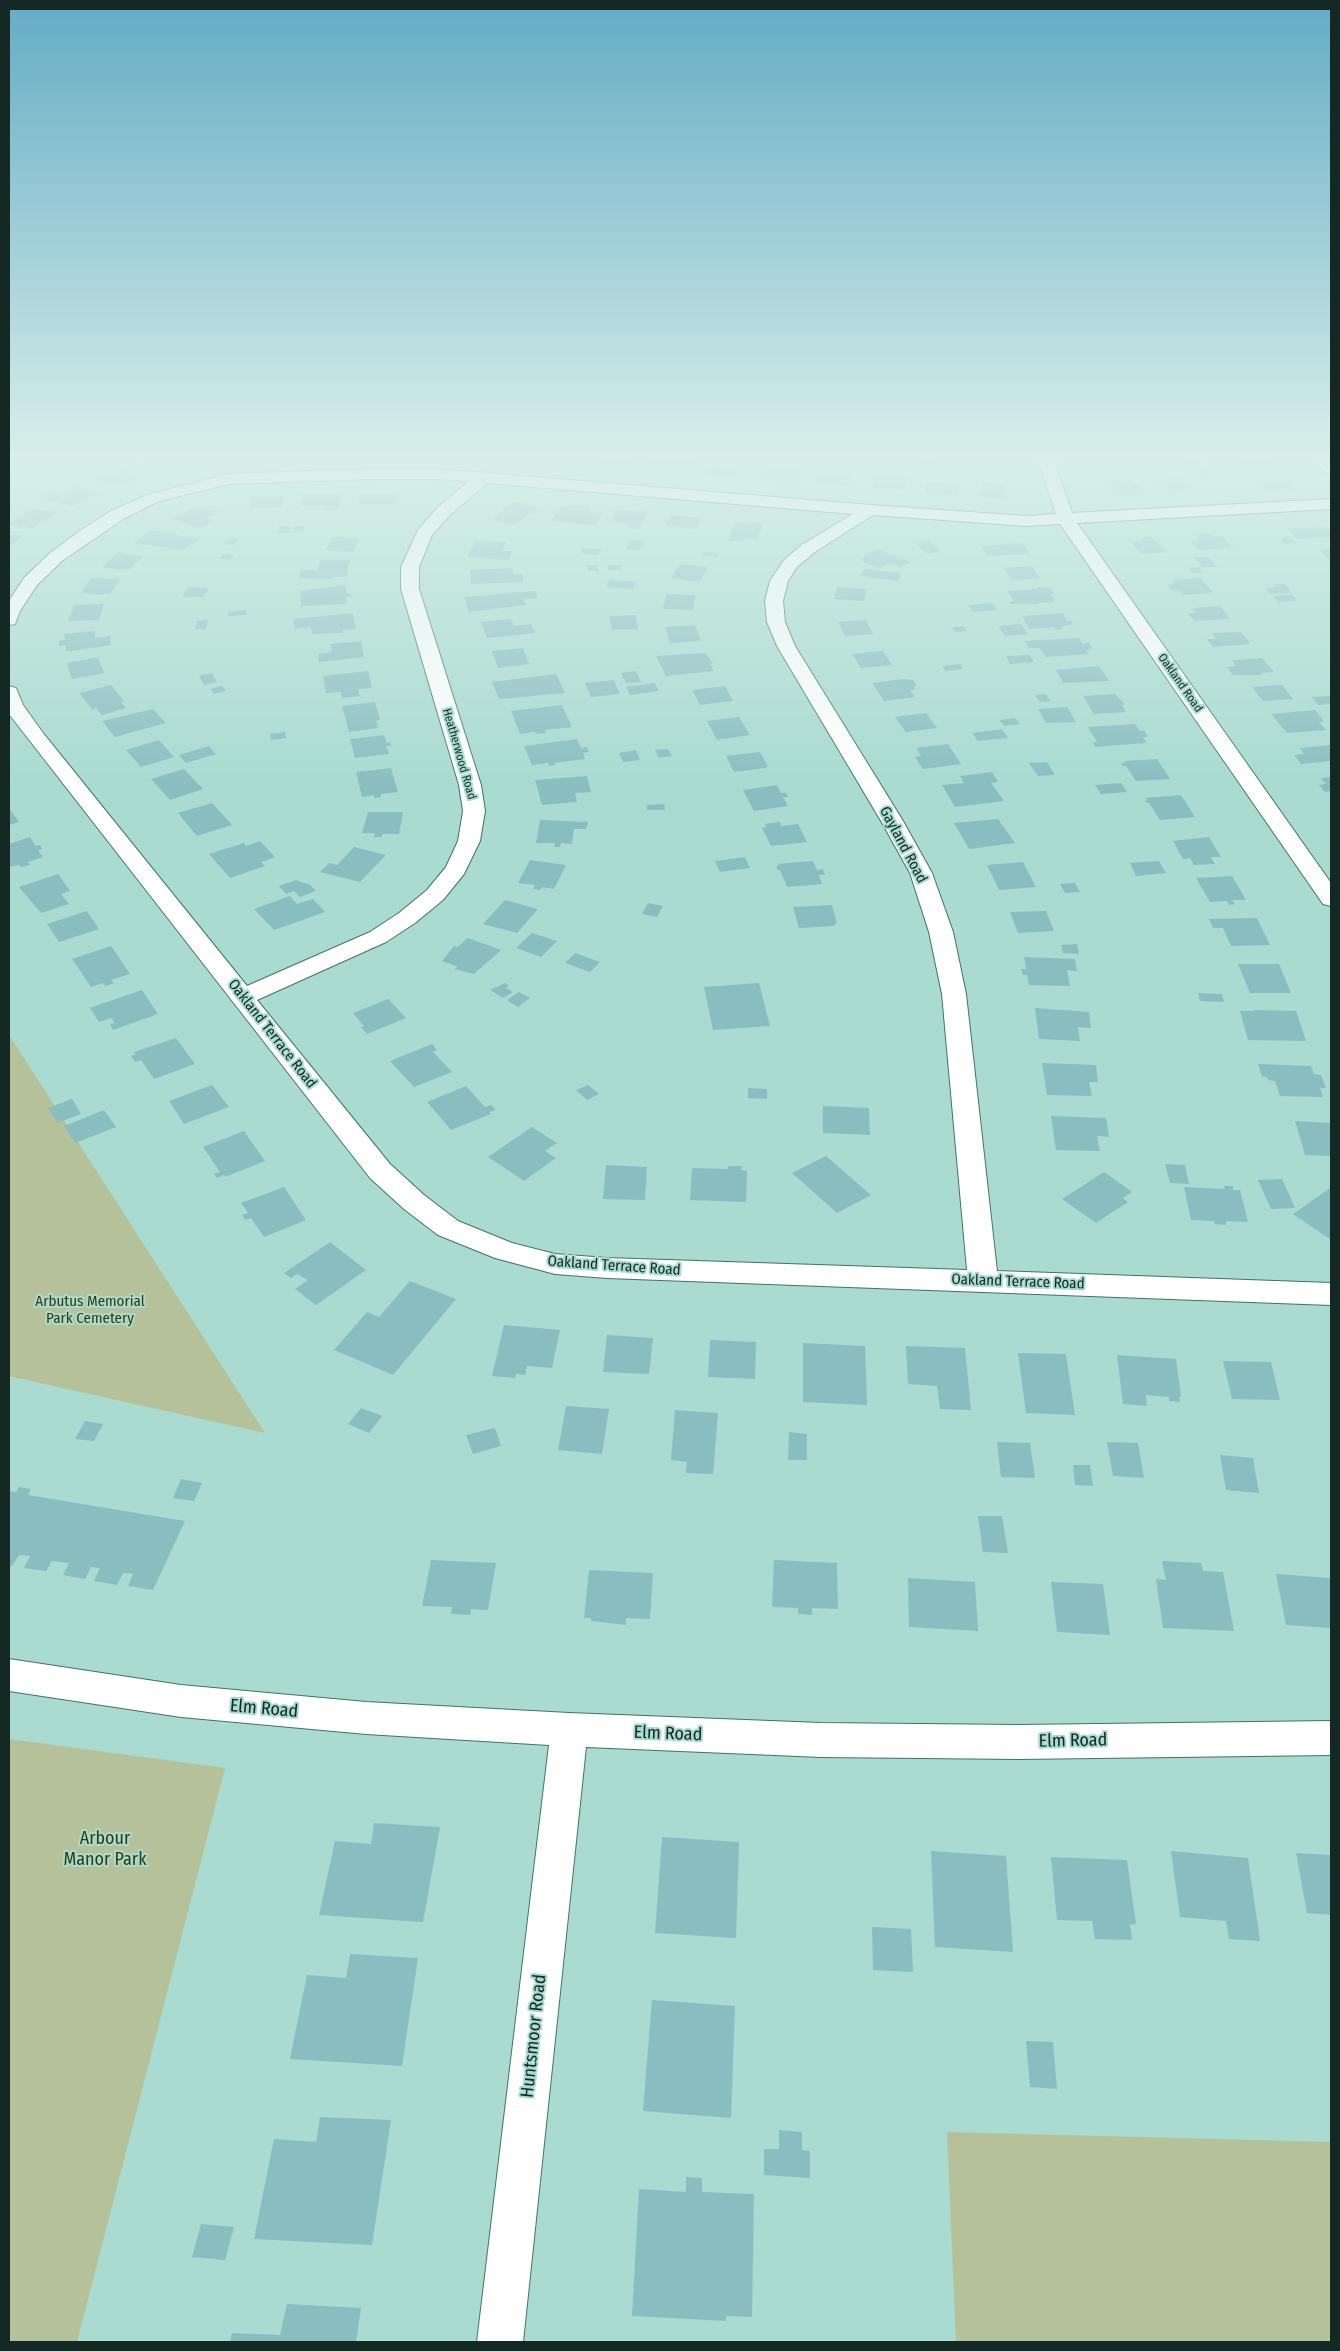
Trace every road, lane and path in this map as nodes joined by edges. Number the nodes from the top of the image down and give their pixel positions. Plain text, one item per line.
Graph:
1 (45, 568) edge
2 (410, 568) edge
3 (788, 568) edge
4 (1099, 568) edge
5 (9, 620) edge
6 (9, 692) edge
7 (1331, 899) edge
8 (243, 997) junction
9 (983, 1280) junction
10 (1331, 1294) edge
11 (9, 1675) edge
12 (569, 1730) junction
13 (1331, 1738) edge
14 (500, 2342) edge

1 - 5 street
2 - 8 street, Heatherwood Road
3 - 9 street, Gayland Road
4 - 7 street, Oakland Road
6 - 8 street, Oakland Terrace Road
8 - 9 street, Oakland Terrace Road
9 - 10 street, Oakland Terrace Road
11 - 12 street, Elm Road
12 - 13 street, Elm Road
12 - 14 street, Huntsmoor Road

